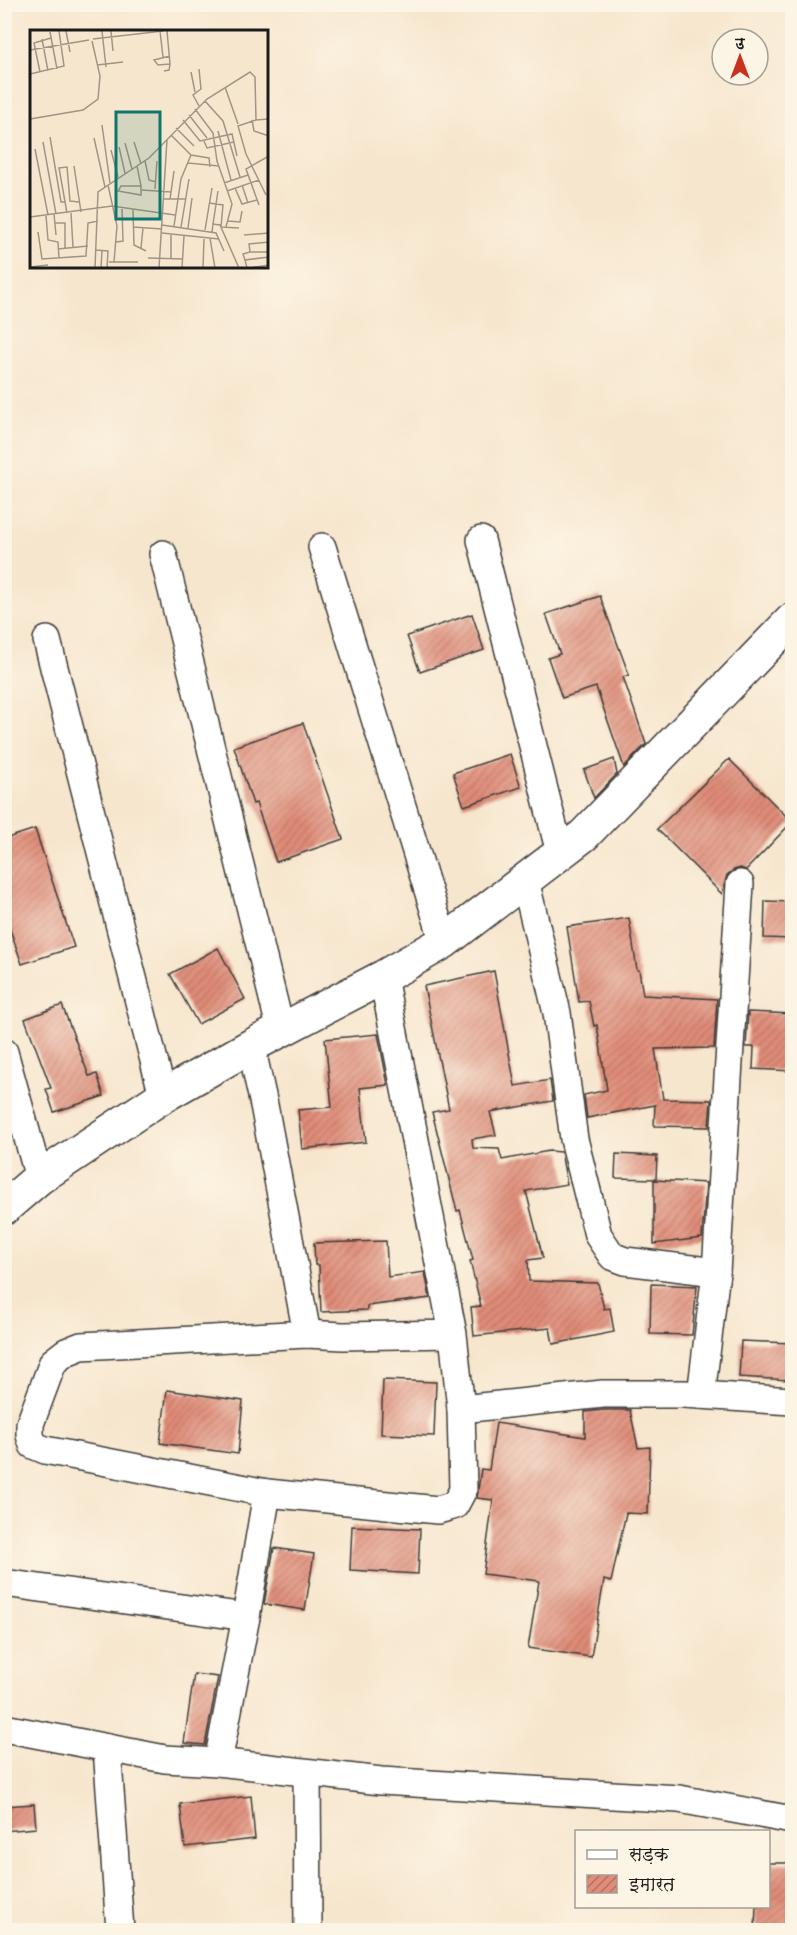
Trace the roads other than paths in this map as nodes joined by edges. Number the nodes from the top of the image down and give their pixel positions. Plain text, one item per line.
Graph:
1 (481, 540) dead end
2 (322, 547) dead end
3 (163, 554) dead end
4 (792, 620) edge
5 (47, 640) dead end
6 (561, 853) junction
7 (525, 880) junction
8 (740, 885) dead end
9 (444, 942) junction
10 (383, 977) junction
11 (281, 1031) junction
12 (251, 1046) junction
13 (4, 1052) edge
14 (163, 1096) junction
15 (39, 1178) junction
16 (4, 1208) edge
17 (716, 1272) junction
18 (307, 1334) junction
19 (453, 1334) junction
20 (701, 1395) junction
21 (792, 1401) edge
22 (461, 1409) junction
23 (267, 1493) junction
24 (4, 1583) edge
25 (246, 1617) junction
26 (4, 1728) edge
27 (107, 1748) junction
28 (218, 1762) junction
29 (307, 1773) junction
30 (792, 1820) edge
31 (120, 1930) edge
32 (309, 1930) edge

1 - 6 street
2 - 9 street
3 - 11 street
4 - 6 street
5 - 14 street
6 - 7 street
7 - 9 street
7 - 17 street
8 - 17 street
9 - 10 street
10 - 11 street
10 - 19 street
11 - 12 street
12 - 14 street
12 - 18 street
13 - 15 street
14 - 15 street
15 - 16 street
17 - 20 street
18 - 19 street
18 - 23 street
19 - 22 street
20 - 21 street
20 - 22 street
22 - 23 street
23 - 25 street
24 - 25 street
25 - 28 street
26 - 27 street
27 - 28 street
27 - 31 street
28 - 29 street
29 - 30 street
29 - 32 street

